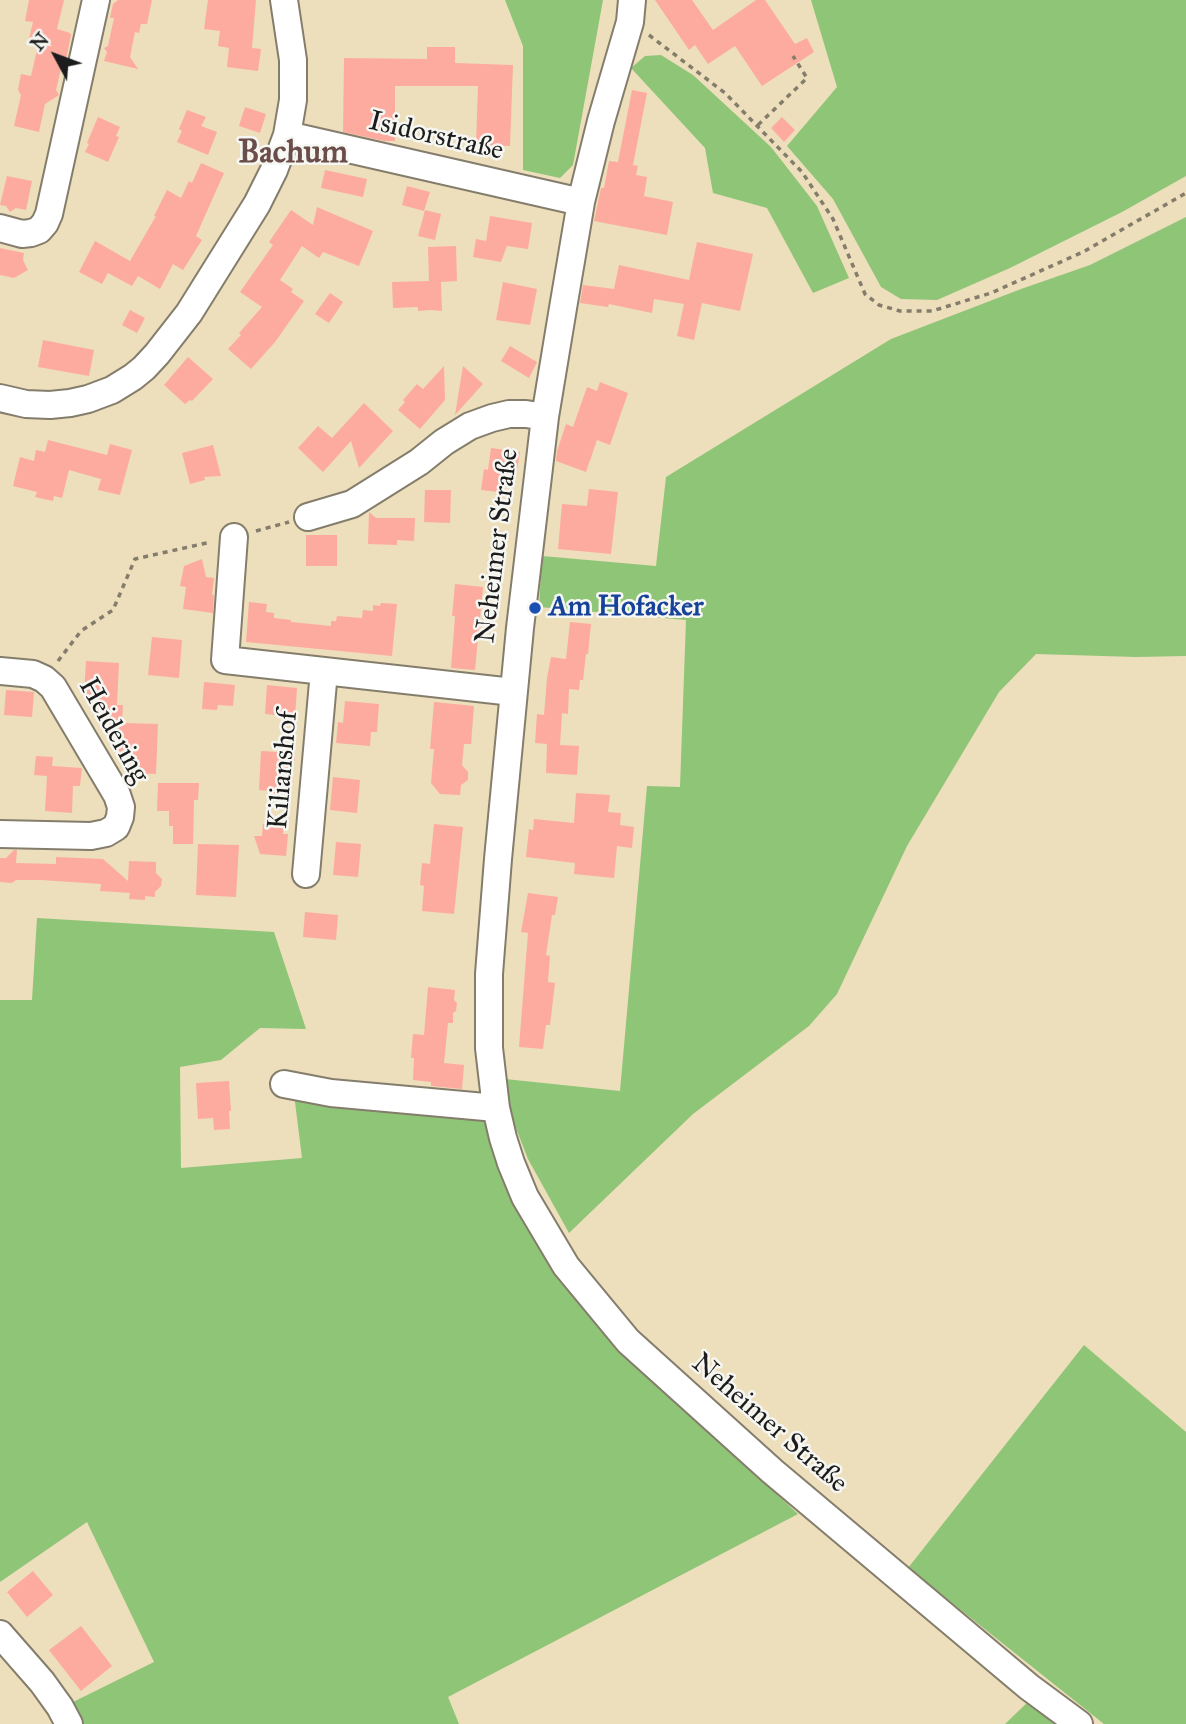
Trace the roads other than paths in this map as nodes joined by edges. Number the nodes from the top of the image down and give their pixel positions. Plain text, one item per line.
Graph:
1 (96, 0) edge
2 (284, 0) edge
3 (631, 11) edge
4 (287, 135) junction
5 (582, 202) junction
6 (0, 228) edge
7 (0, 398) edge
8 (545, 417) junction
9 (308, 517) road end
10 (234, 537) road end
11 (0, 671) edge
12 (324, 671) junction
13 (513, 692) junction
14 (0, 834) edge
15 (306, 874) dead end
16 (284, 1084) dead end
17 (496, 1108) junction
18 (0, 1634) edge
19 (69, 1724) edge
20 (1079, 1724) edge

1 - 6 street
2 - 4 street
3 - 5 street, Neheimer Straße
4 - 5 street, Isidorstraße
4 - 7 street
5 - 8 street, Neheimer Straße
8 - 9 street
8 - 13 street, Neheimer Straße
10 - 12 street
11 - 14 street, Heidering
12 - 13 street
12 - 15 street, Kilianshof
13 - 17 street, Neheimer Straße
16 - 17 street
17 - 20 street, Neheimer Straße
18 - 19 street

